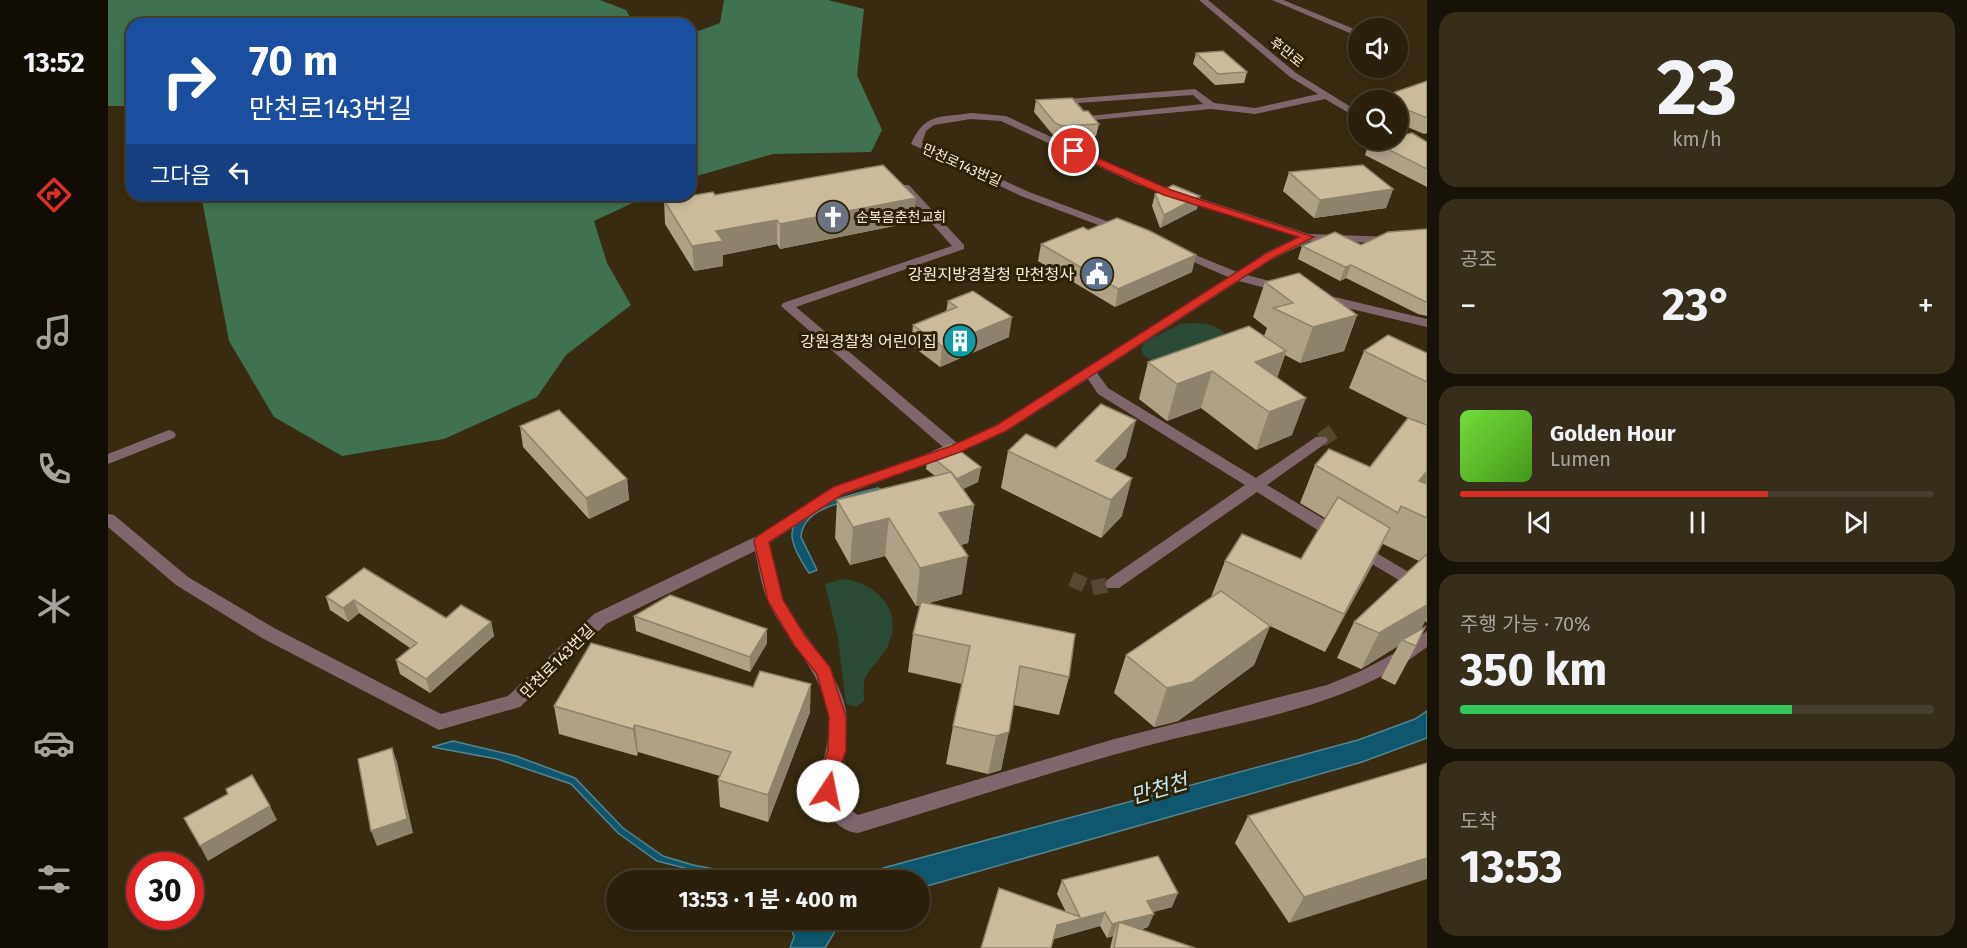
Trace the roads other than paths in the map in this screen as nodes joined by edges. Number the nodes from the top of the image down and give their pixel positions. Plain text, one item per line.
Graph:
1 (1203, 0) edge
2 (1276, 0) edge
3 (1348, 29) edge
4 (1324, 96) junction
5 (1211, 106) junction
6 (1348, 110) edge
7 (1408, 138) edge
8 (1427, 147) edge
9 (905, 187) edge
10 (1133, 234) edge
11 (1427, 236) edge
12 (1308, 237) junction
13 (1166, 247) edge
14 (1239, 277) junction
15 (1427, 323) edge
16 (1089, 371) junction
17 (169, 435) dead end
18 (1321, 440) tunnel mouth
19 (955, 449) junction
20 (108, 459) edge
21 (1256, 485) junction
22 (108, 519) edge
23 (761, 541) junction
24 (1113, 584) tunnel mouth
25 (1427, 591) edge
26 (1427, 638) edge

1 - 4 street, 후만로
2 - 3 street
4 - 5 street
4 - 6 street, 후만로
5 - 5 street
7 - 8 street
9 - 19 street
10 - 12 street, 만천로143번길
11 - 12 street, 만천로143번길
12 - 14 street, 만천로143번길
13 - 14 street
14 - 15 street
14 - 16 street, 만천로143번길
16 - 19 street, 만천로143번길
16 - 21 street
17 - 20 street
18 - 21 street
19 - 23 street, 만천로143번길
21 - 24 street
21 - 25 street
22 - 23 street, 만천로143번길
23 - 26 street

